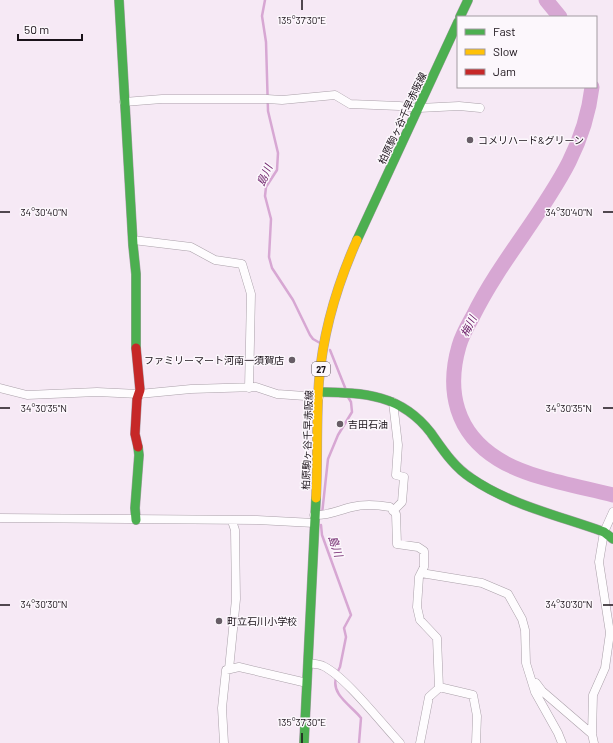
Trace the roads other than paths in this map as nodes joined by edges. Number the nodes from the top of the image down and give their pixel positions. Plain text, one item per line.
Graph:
1 (119, 0) edge
2 (468, 0) edge
3 (460, 16) edge
4 (457, 24) edge
5 (124, 102) junction
6 (419, 108) junction
7 (480, 108) dead end
8 (133, 240) junction
9 (0, 388) edge
10 (249, 388) junction
11 (139, 394) junction
12 (319, 394) junction
13 (393, 402) junction
14 (393, 511) junction
15 (613, 512) edge
16 (0, 518) edge
17 (314, 519) junction
18 (136, 520) junction
19 (232, 521) junction
20 (604, 532) junction
21 (613, 539) edge
22 (421, 573) junction
23 (308, 663) junction
24 (229, 669) junction
25 (530, 676) junction
26 (307, 682) junction
27 (439, 687) junction
28 (592, 734) junction
29 (224, 743) edge
30 (304, 743) edge
31 (400, 743) edge
32 (420, 743) edge
33 (476, 743) edge
34 (562, 743) edge
35 (594, 743) edge

1 - 5 street
2 - 3 street
4 - 6 street, 柏原駒ヶ谷千早赤阪線 / 27
5 - 6 street
5 - 8 street
6 - 7 street
6 - 12 street, 柏原駒ヶ谷千早赤阪線 / 27
8 - 10 street
8 - 11 street
9 - 11 street
10 - 11 street
10 - 12 street
11 - 18 street
12 - 13 street
12 - 17 street, 柏原駒ヶ谷千早赤阪線 / 27
13 - 14 street
13 - 20 street
14 - 17 street
14 - 22 street
15 - 20 street
16 - 18 street
17 - 19 street
17 - 23 street, 柏原駒ヶ谷千早赤阪線 / 27
18 - 19 street
19 - 24 street
20 - 21 street
20 - 28 street
22 - 25 street
22 - 27 street
23 - 26 street, 柏原駒ヶ谷千早赤阪線 / 27
23 - 31 street
24 - 26 street
24 - 29 street
25 - 28 street
25 - 34 street
26 - 30 street, 柏原駒ヶ谷千早赤阪線 / 27
27 - 32 street
27 - 33 street
28 - 35 street

